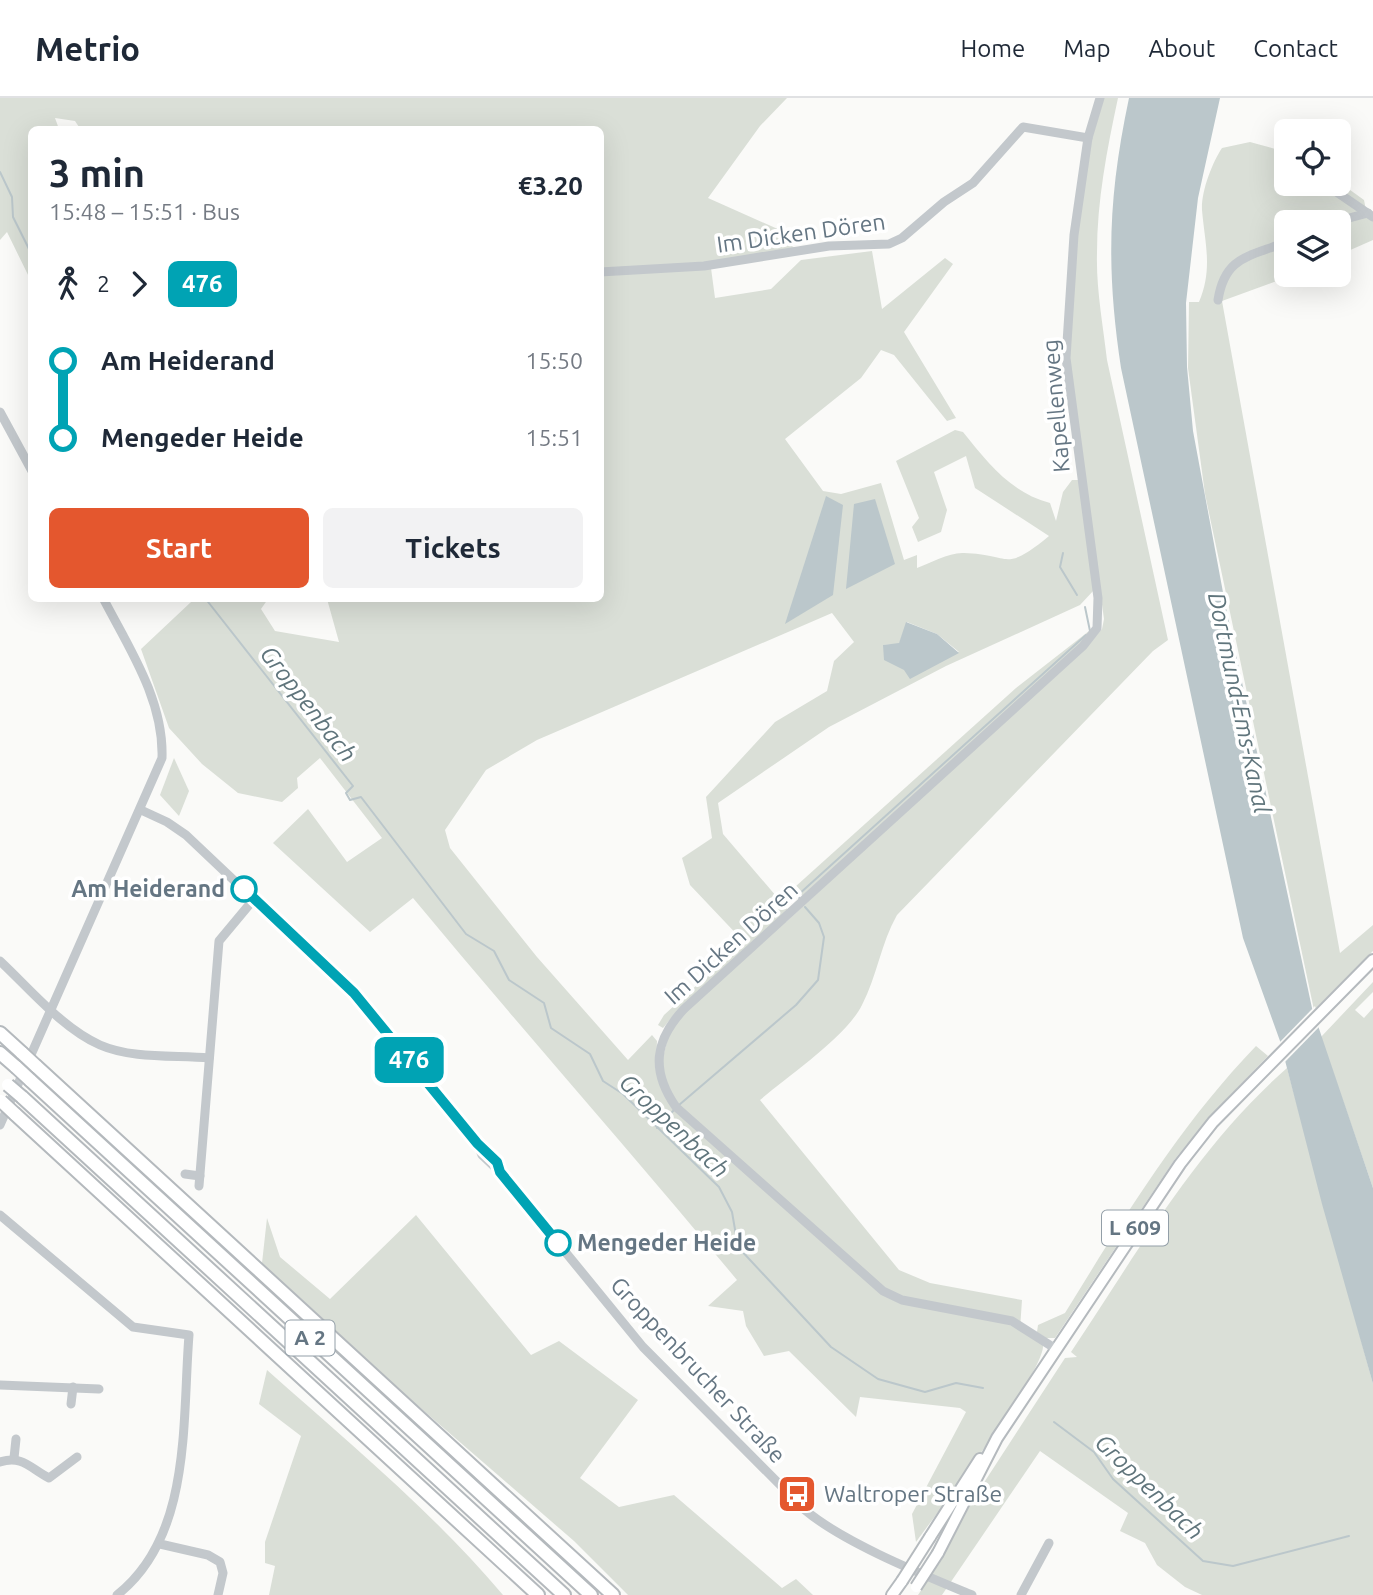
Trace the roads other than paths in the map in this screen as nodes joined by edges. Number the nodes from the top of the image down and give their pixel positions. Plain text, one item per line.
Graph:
1 (1100, 98) edge
2 (1088, 138) junction
3 (1342, 196) edge
4 (1370, 215) edge
5 (1351, 219) edge
6 (1274, 247) edge
7 (604, 272) edge
8 (1218, 300) dead end
9 (0, 412) edge
10 (28, 464) edge
11 (105, 602) edge
12 (1097, 628) joint
13 (141, 810) junction
14 (254, 899) junction
15 (1373, 960) edge
16 (0, 961) edge
17 (52, 1009) junction
18 (0, 1033) edge
19 (0, 1053) edge
20 (209, 1058) junction
21 (4, 1082) edge
22 (1, 1100) edge
23 (0, 1125) edge
24 (185, 1174) dead end
25 (200, 1176) junction
26 (199, 1186) dead end
27 (0, 1215) edge
28 (1056, 1349) junction
29 (0, 1385) edge
30 (73, 1387) junction
31 (99, 1389) dead end
32 (71, 1404) dead end
33 (997, 1438) junction
34 (16, 1439) dead end
35 (77, 1457) dead end
36 (14, 1458) junction
37 (0, 1462) edge
38 (1049, 1543) dead end
39 (160, 1544) junction
40 (490, 1551) junction
41 (913, 1591) edge
42 (117, 1595) edge
43 (218, 1595) edge
44 (524, 1595) edge
45 (538, 1595) edge
46 (564, 1595) edge
47 (591, 1595) edge
48 (613, 1595) edge
49 (892, 1595) edge
50 (972, 1595) edge
51 (1021, 1595) edge

1 - 2 street, Kapellenweg
2 - 7 street, Im Dicken Dören
2 - 12 street, Kapellenweg
3 - 4 street
4 - 5 street
6 - 8 street
9 - 10 street
11 - 13 street
12 - 28 street, Im Dicken Dören
13 - 14 street, Groppenbrucher Straße
13 - 17 street
14 - 20 street
14 - 50 street, Groppenbrucher Straße
15 - 28 main road, L 609
16 - 17 street
17 - 20 street
17 - 23 street
18 - 48 highway, bridge
19 - 47 highway, A 2, bridge
20 - 25 street
21 - 46 highway, A 2, bridge
22 - 40 highway, bridge
24 - 25 street
25 - 26 street
27 - 39 street
28 - 33 main road, L 609
29 - 30 street
30 - 31 street
30 - 32 street
33 - 41 main road, L 609, bridge
33 - 49 main road, L 609, bridge
34 - 36 street
35 - 36 street
36 - 37 street
38 - 51 street
39 - 42 street
39 - 43 street
40 - 44 highway
40 - 45 highway

